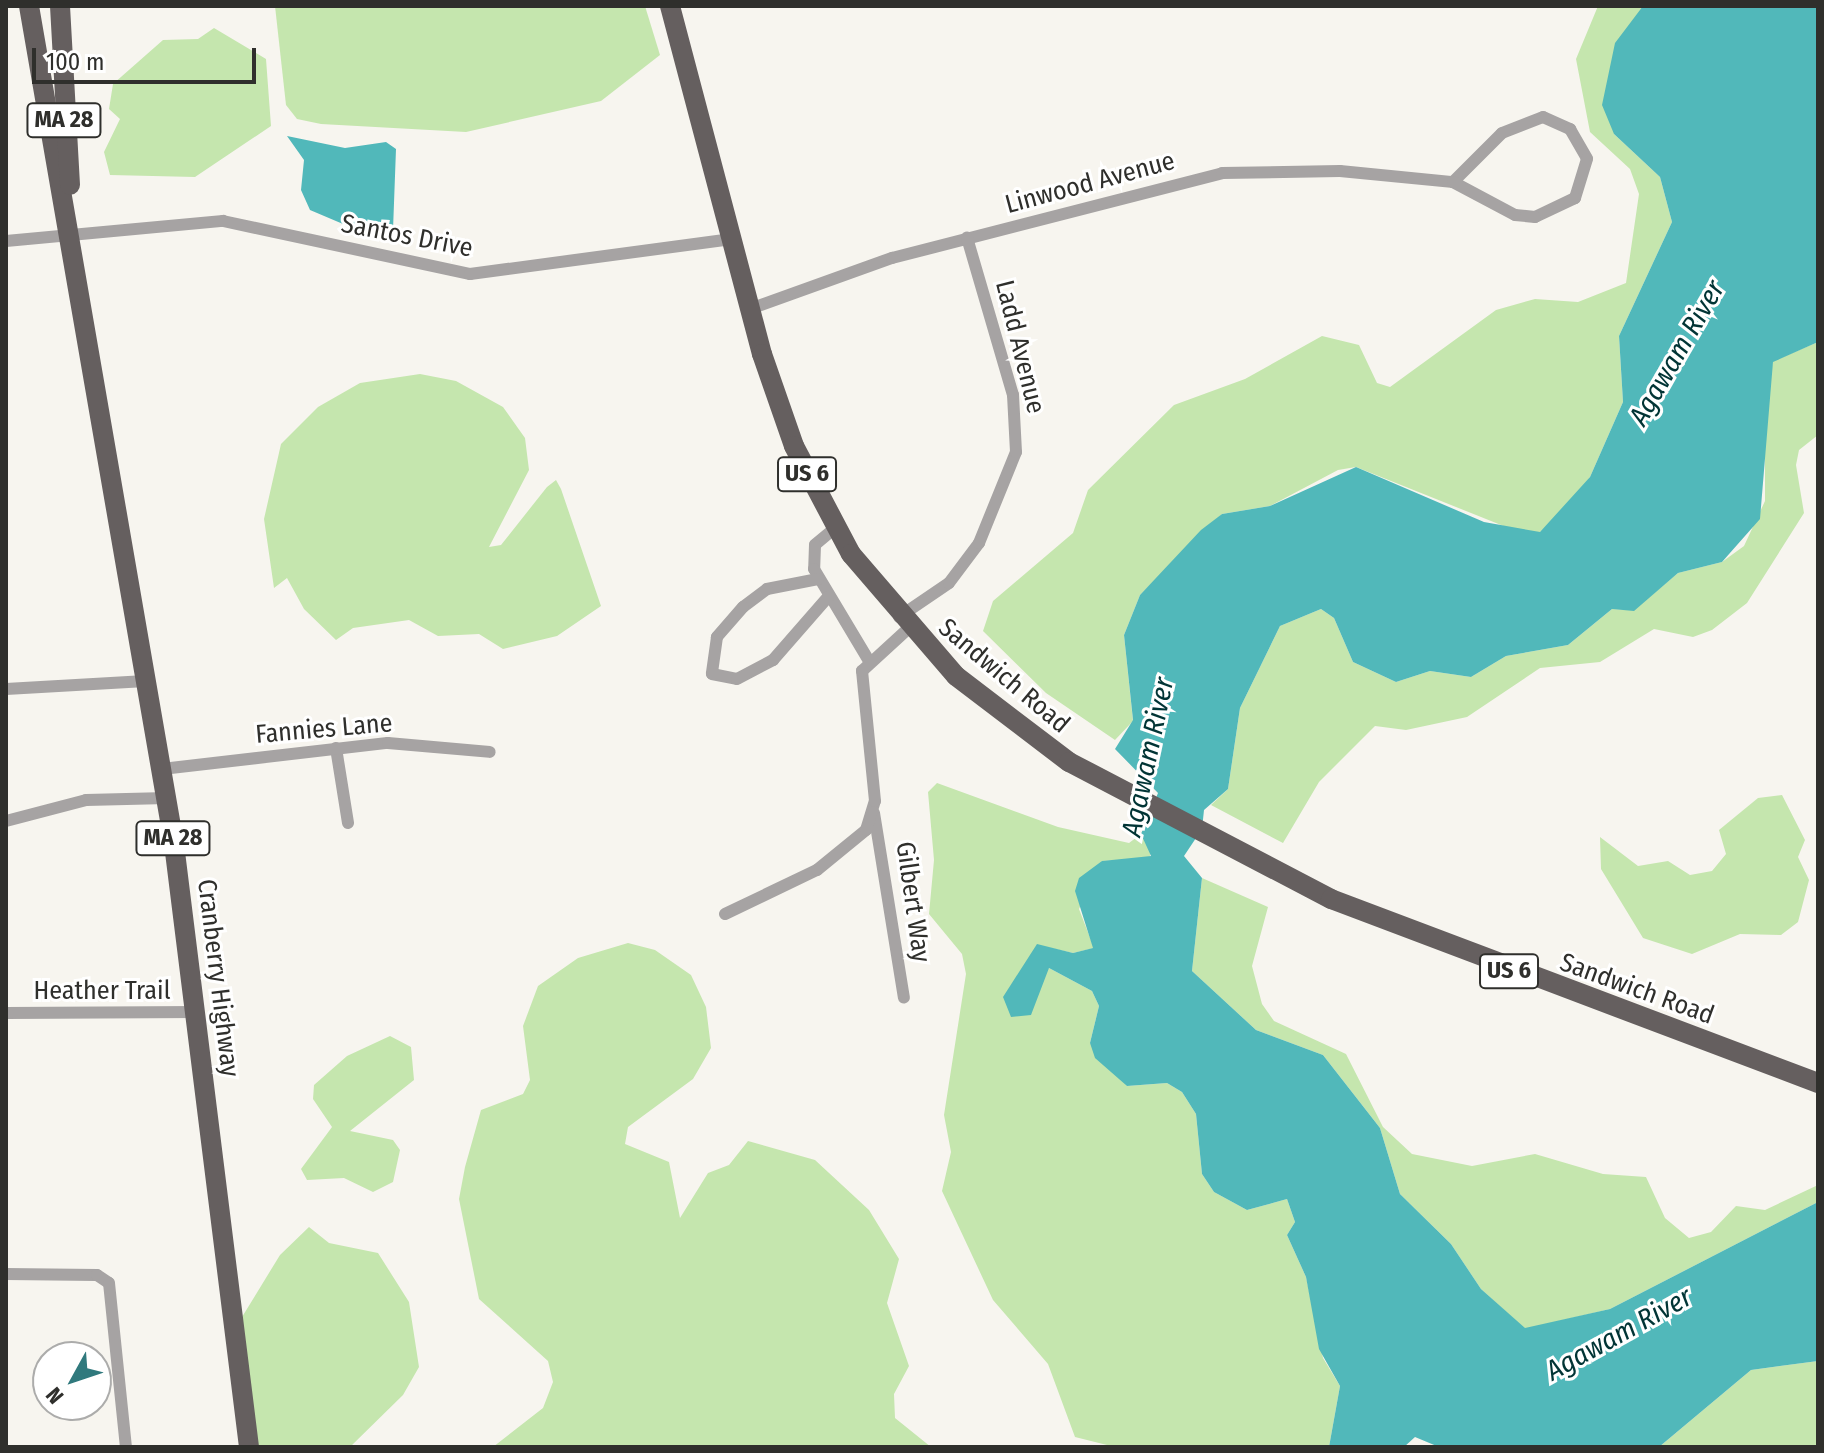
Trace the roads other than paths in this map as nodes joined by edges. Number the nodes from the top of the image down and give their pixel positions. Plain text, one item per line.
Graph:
1 (17, 6) edge
2 (29, 6) edge
3 (60, 6) edge
4 (670, 6) edge
5 (32, 29) junction
6 (1453, 182) junction
7 (71, 233) junction
8 (967, 238) junction
9 (734, 239) junction
10 (6, 241) edge
11 (750, 309) junction
12 (835, 528) junction
13 (818, 579) junction
14 (828, 597) junction
15 (904, 623) junction
16 (869, 661) junction
17 (146, 681) junction
18 (6, 689) edge
19 (336, 748) junction
20 (490, 752) dead end
21 (162, 769) junction
22 (167, 798) junction
23 (874, 813) junction
24 (6, 821) edge
25 (348, 823) dead end
26 (725, 914) dead end
27 (904, 998) dead end
28 (198, 1012) junction
29 (6, 1013) edge
30 (1818, 1083) edge
31 (6, 1274) edge
32 (126, 1447) edge
33 (249, 1447) edge

1 - 5 main road
2 - 5 main road, Cranberry Highway / MA 28
3 - 7 main road, Cranberry Highway / MA 28
4 - 9 main road, Sandwich Road / US 6
5 - 7 main road, Cranberry Highway / MA 28
6 - 6 street, Linwood Avenue
6 - 8 street, Linwood Avenue
7 - 9 street, Santos Drive
7 - 10 street, Santos Drive
7 - 17 main road, Cranberry Highway / MA 28
8 - 11 street, Linwood Avenue
8 - 15 street, Ladd Avenue
9 - 11 main road, Sandwich Road / US 6
11 - 12 main road, Sandwich Road / US 6
12 - 13 street
12 - 15 main road, Sandwich Road / US 6
13 - 14 street
13 - 14 street
14 - 16 street
15 - 16 street, Ladd Avenue
15 - 30 main road, Sandwich Road / US 6
16 - 23 street, Gilbert Way
17 - 18 street
17 - 21 main road, Cranberry Highway / MA 28
19 - 20 street, Fannies Lane
19 - 21 street, Fannies Lane
19 - 25 street
21 - 22 main road, Cranberry Highway / MA 28
22 - 24 street
22 - 28 main road, Cranberry Highway / MA 28
23 - 26 street
23 - 27 street, Gilbert Way
28 - 29 street, Heather Trail
28 - 33 main road, Cranberry Highway / MA 28
31 - 32 street

